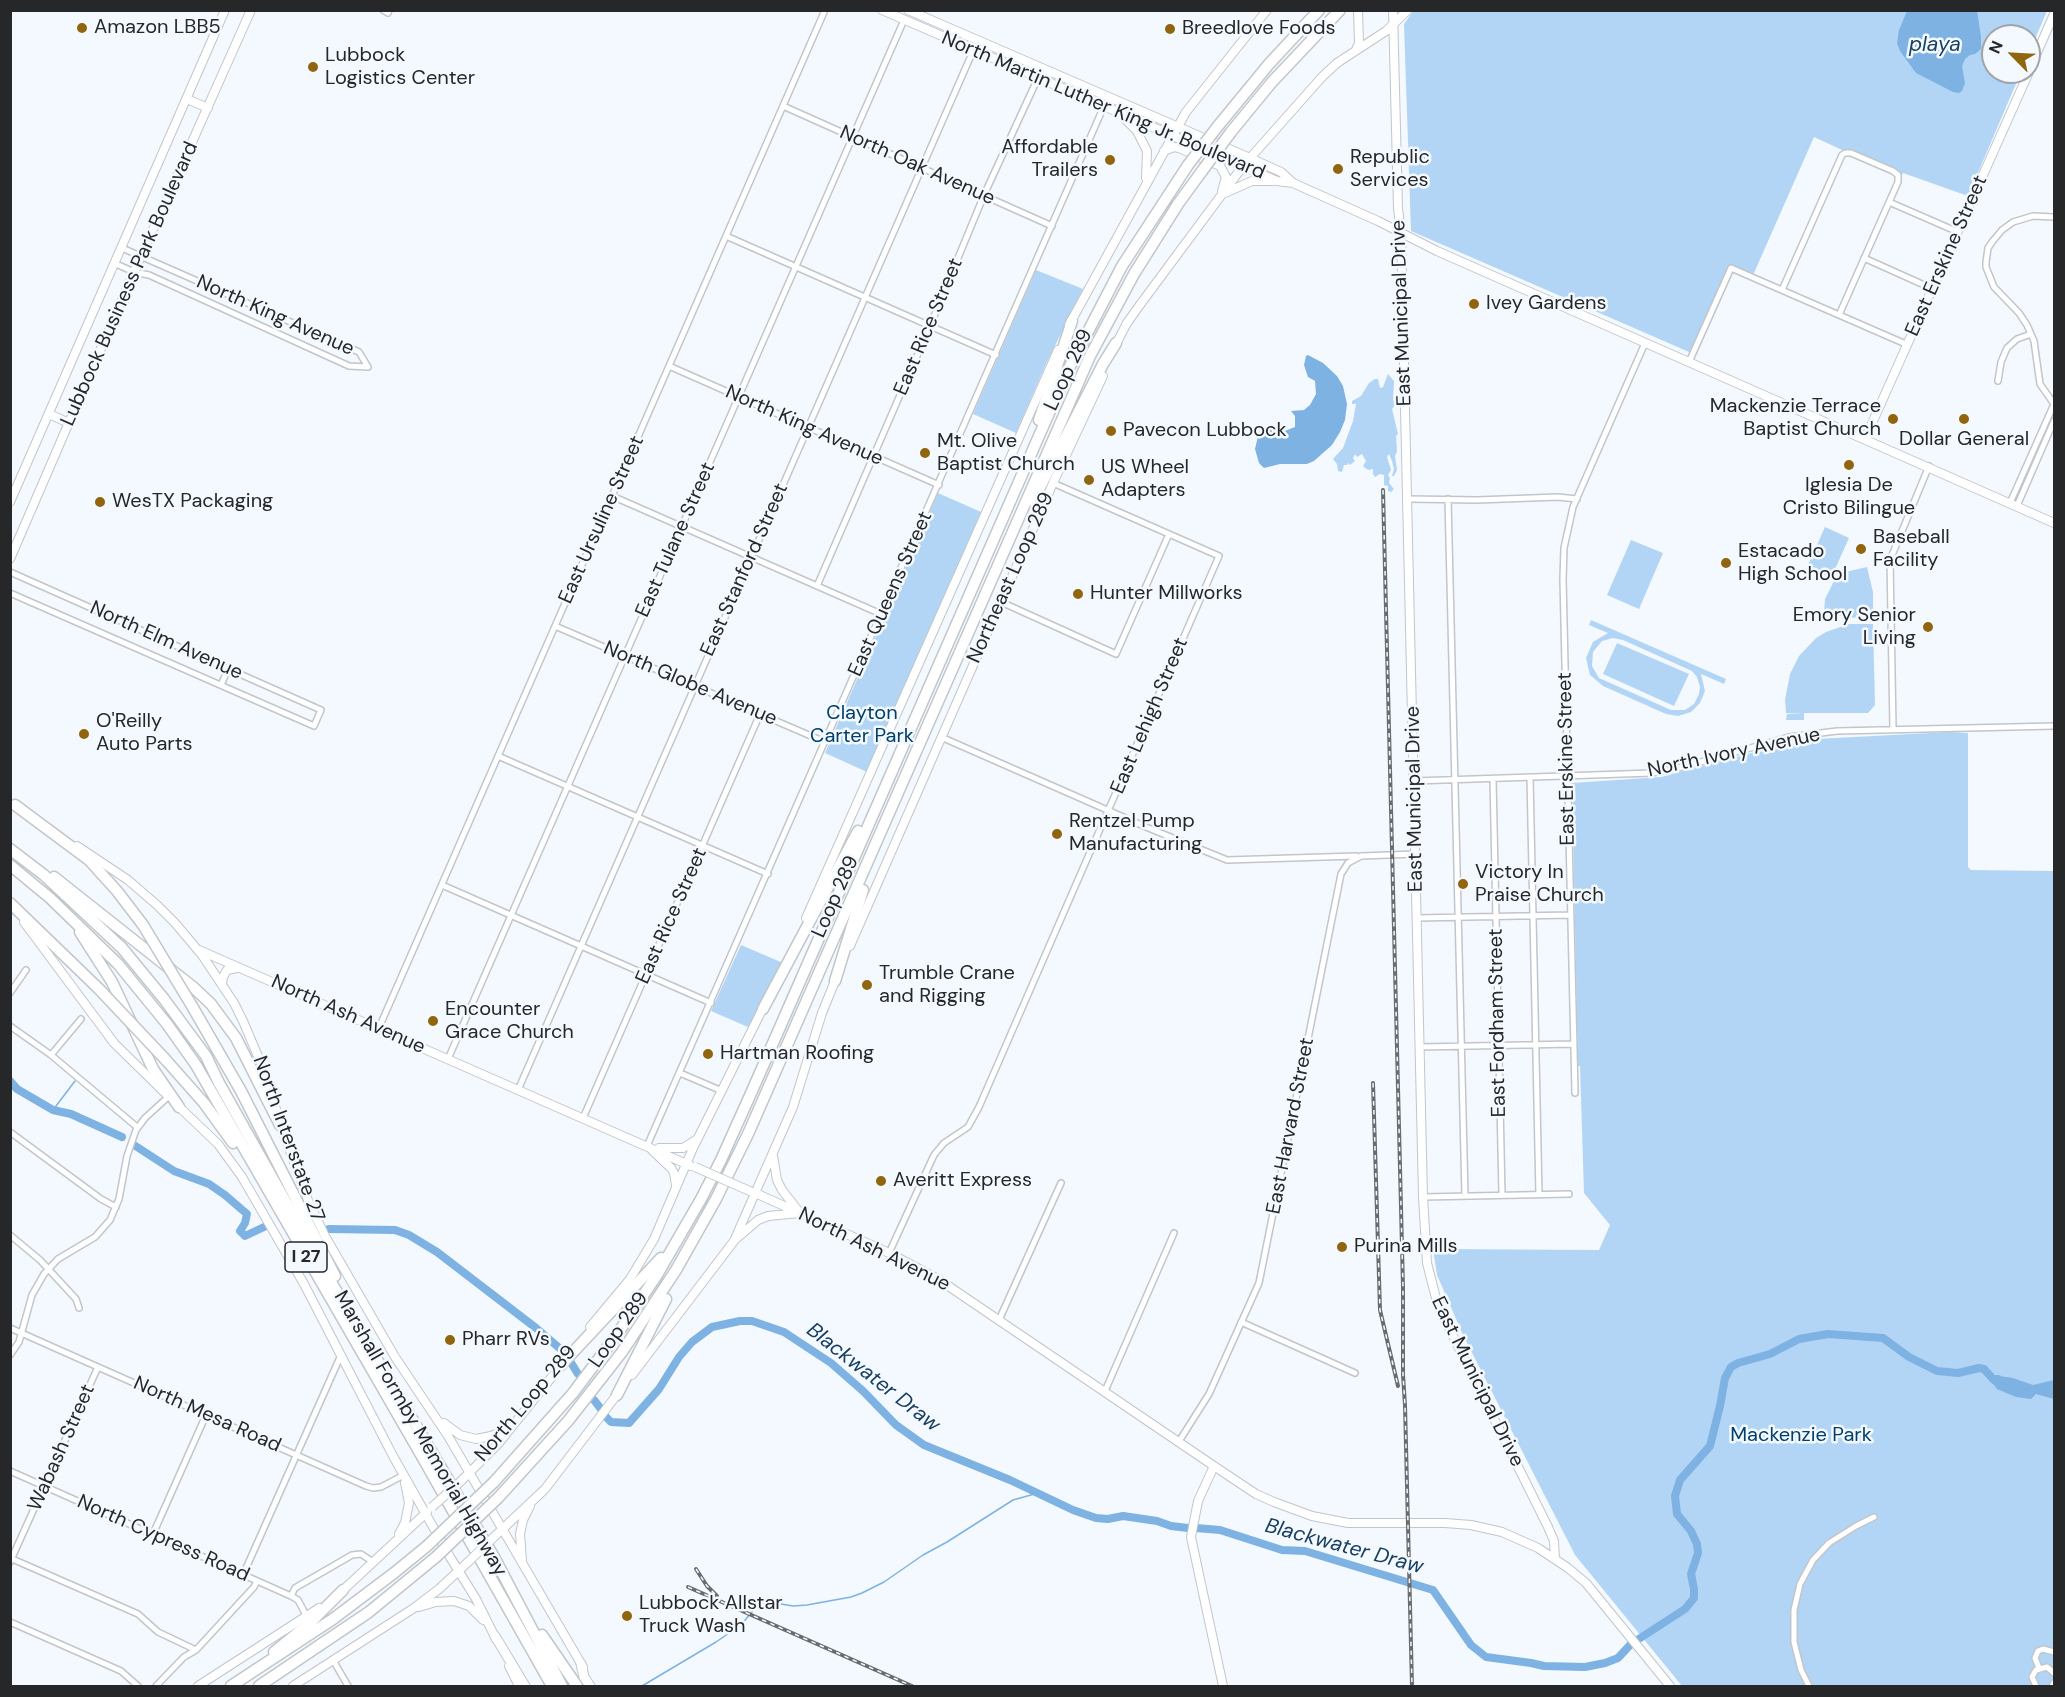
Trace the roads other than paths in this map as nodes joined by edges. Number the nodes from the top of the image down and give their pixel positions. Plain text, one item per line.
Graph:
1 (225, 10) edge
2 (251, 10) edge
3 (825, 10) edge
4 (882, 10) edge
5 (908, 10) edge
6 (1267, 10) edge
7 (1319, 10) edge
8 (1340, 10) edge
9 (1358, 10) edge
10 (1393, 10) edge
11 (1408, 10) edge
12 (2055, 14) edge
13 (904, 20) junction
14 (1394, 25) junction
15 (2041, 45) edge
16 (1356, 50) junction
17 (973, 51) junction
18 (1042, 69) junction
19 (1037, 78) junction
20 (2024, 84) edge
21 (1094, 91) junction
22 (187, 99) junction
23 (783, 106) junction
24 (1104, 106) junction
25 (208, 108) junction
26 (1178, 126) junction
27 (1173, 135) junction
28 (852, 137) junction
29 (1164, 152) junction
30 (1250, 158) junction
31 (1243, 166) junction
32 (922, 168) junction
33 (1277, 181) junction
34 (1293, 183) junction
35 (1142, 191) junction
36 (984, 195) junction
37 (1221, 195) junction
38 (1889, 202) junction
39 (2055, 217) edge
40 (1052, 225) junction
41 (1958, 232) junction
42 (1401, 233) junction
43 (726, 236) junction
44 (122, 248) junction
45 (141, 256) junction
46 (1864, 258) junction
47 (114, 263) junction
48 (795, 267) junction
49 (134, 272) junction
50 (1933, 289) junction
51 (1782, 290) junction
52 (865, 298) junction
53 (1839, 315) junction
54 (1072, 321) junction
55 (930, 326) junction
56 (2031, 334) junction
57 (1116, 343) junction
58 (1645, 343) junction
59 (1908, 345) junction
60 (996, 355) junction
61 (1689, 362) junction
62 (669, 366) junction
63 (1998, 381) dead end
64 (738, 397) junction
65 (2054, 404) edge
66 (49, 414) junction
67 (2055, 421) edge
68 (69, 423) junction
69 (808, 428) junction
70 (1865, 440) junction
71 (873, 456) junction
72 (1929, 466) junction
73 (1053, 483) junction
74 (939, 485) junction
75 (612, 496) junction
76 (1408, 499) junction
77 (1577, 499) junction
78 (1448, 500) junction
79 (10, 502) edge
80 (2014, 505) junction
81 (2055, 523) edge
82 (681, 527) junction
83 (1169, 534) junction
84 (751, 557) junction
85 (10, 559) edge
86 (981, 566) junction
87 (997, 567) junction
88 (10, 572) edge
89 (817, 586) junction
90 (10, 593) edge
91 (1001, 602) junction
92 (881, 614) junction
93 (555, 626) junction
94 (625, 656) junction
95 (228, 669) junction
96 (222, 685) junction
97 (695, 686) junction
98 (760, 714) junction
99 (931, 718) junction
100 (2055, 726) edge
101 (1893, 729) junction
102 (909, 732) junction
103 (941, 737) junction
104 (825, 742) junction
105 (498, 756) junction
106 (1567, 776) junction
107 (1530, 777) junction
108 (1493, 779) junction
109 (1454, 780) junction
110 (1414, 781) junction
111 (567, 786) junction
112 (13, 804) edge
113 (1109, 811) junction
114 (637, 817) junction
115 (703, 845) junction
116 (10, 847) edge
117 (1416, 854) junction
118 (1361, 856) junction
119 (10, 866) edge
120 (768, 874) junction
121 (442, 885) junction
122 (10, 903) edge
123 (10, 908) edge
124 (1570, 915) junction
125 (511, 916) junction
126 (1496, 916) junction
127 (1533, 916) junction
128 (1458, 917) junction
129 (1417, 918) junction
130 (72, 919) junction
131 (581, 946) junction
132 (198, 949) junction
133 (240, 968) junction
134 (26, 970) dead end
135 (646, 975) junction
136 (835, 981) junction
137 (222, 984) junction
138 (10, 993) edge
139 (711, 1003) junction
140 (763, 1009) junction
141 (81, 1019) dead end
142 (10, 1026) edge
143 (378, 1030) junction
144 (1536, 1044) junction
145 (1574, 1044) junction
146 (1498, 1045) junction
147 (1462, 1046) junction
148 (1420, 1047) junction
149 (51, 1054) junction
150 (448, 1059) junction
151 (680, 1073) junction
152 (518, 1090) junction
153 (722, 1092) junction
154 (1575, 1093) dead end
155 (168, 1096) junction
156 (179, 1107) junction
157 (583, 1118) junction
158 (280, 1125) junction
159 (137, 1127) junction
160 (11, 1134) edge
161 (698, 1139) junction
162 (648, 1147) junction
163 (773, 1154) junction
164 (687, 1164) junction
165 (1061, 1183) dead end
166 (676, 1187) junction
167 (754, 1193) junction
168 (1539, 1194) junction
169 (1569, 1194) dead end
170 (1502, 1195) junction
171 (1465, 1196) junction
172 (1423, 1197) junction
173 (701, 1198) junction
174 (116, 1207) junction
175 (800, 1213) junction
176 (285, 1219) junction
177 (702, 1226) junction
178 (1174, 1233) dead end
179 (10, 1235) edge
180 (734, 1241) junction
181 (889, 1253) junction
182 (48, 1269) junction
183 (79, 1308) dead end
184 (999, 1320) junction
185 (1241, 1322) junction
186 (10, 1328) edge
187 (22, 1333) junction
188 (369, 1347) junction
189 (10, 1355) edge
190 (341, 1355) junction
191 (561, 1365) junction
192 (98, 1367) junction
193 (1355, 1373) dead end
194 (1105, 1391) junction
195 (617, 1395) junction
196 (433, 1414) junction
197 (206, 1415) junction
198 (511, 1428) junction
199 (1178, 1443) junction
200 (297, 1455) junction
201 (1214, 1467) junction
202 (10, 1471) edge
203 (469, 1472) junction
204 (404, 1475) junction
205 (45, 1486) junction
206 (532, 1502) junction
207 (425, 1514) junction
208 (1874, 1517) dead end
209 (499, 1533) junction
210 (153, 1534) junction
211 (389, 1547) junction
212 (494, 1557) junction
213 (11, 1559) edge
214 (1556, 1559) junction
215 (373, 1562) junction
216 (523, 1566) junction
217 (458, 1571) junction
218 (243, 1575) junction
219 (257, 1581) junction
220 (343, 1590) junction
221 (291, 1596) junction
222 (414, 1608) junction
223 (308, 1617) junction
224 (10, 1622) edge
225 (495, 1636) junction
226 (196, 1650) junction
227 (2055, 1652) edge
228 (333, 1660) junction
229 (581, 1664) junction
230 (541, 1666) junction
231 (2039, 1668) junction
232 (2054, 1672) edge
233 (138, 1686) edge
234 (156, 1686) edge
235 (198, 1686) edge
236 (229, 1686) edge
237 (259, 1686) edge
238 (292, 1686) edge
239 (348, 1686) edge
240 (519, 1686) edge
241 (525, 1686) edge
242 (547, 1686) edge
243 (552, 1686) edge
244 (562, 1686) edge
245 (577, 1686) edge
246 (590, 1686) edge
247 (596, 1686) edge
248 (1223, 1686) edge
249 (1670, 1686) edge
250 (1809, 1686) edge
251 (2036, 1686) edge

1 - 22 main road, Lubbock Business Park Boulevard
2 - 25 main road, Lubbock Business Park Boulevard
3 - 23 street, East Ursuline Street
4 - 13 main road, North Martin Luther King Jr. Boulevard
5 - 18 main road, North Martin Luther King Jr. Boulevard
6 - 26 main road
7 - 86 highway, Loop 289, bridge
8 - 87 highway, Loop 289, bridge
9 - 16 main road
10 - 14 main road, East Municipal Drive
11 - 14 main road, Northeast Loop 289
12 - 15 main road, East Erskine Street
13 - 17 main road, North Martin Luther King Jr. Boulevard
13 - 28 street, East Tulane Street
14 - 16 main road, Northeast Loop 289
14 - 42 main road, East Municipal Drive
16 - 30 main road, Northeast Loop 289
17 - 19 main road, North Martin Luther King Jr. Boulevard
17 - 32 street, East Stanford Street
18 - 19 street, East Rice Street
18 - 21 main road, North Martin Luther King Jr. Boulevard
19 - 24 main road, North Martin Luther King Jr. Boulevard
19 - 36 street, East Rice Street
20 - 41 main road, East Erskine Street
21 - 24 main road
21 - 26 main road, North Martin Luther King Jr. Boulevard
22 - 25 main road
22 - 44 main road, Lubbock Business Park Boulevard
23 - 28 street, North Oak Avenue
23 - 43 street, East Ursuline Street
24 - 27 main road, North Martin Luther King Jr. Boulevard
24 - 35 main road
24 - 40 street, East Queens Street
25 - 45 main road, Lubbock Business Park Boulevard
26 - 27 main road
26 - 30 main road, North Martin Luther King Jr. Boulevard
27 - 29 main road
27 - 31 main road, North Martin Luther King Jr. Boulevard
28 - 32 street, North Oak Avenue
28 - 48 street, East Tulane Street
29 - 35 main road
29 - 37 main road
30 - 31 main road, Northeast Loop 289
30 - 34 main road, North Martin Luther King Jr. Boulevard
31 - 33 main road, North Martin Luther King Jr. Boulevard
31 - 37 main road, Northeast Loop 289
32 - 36 street, North Oak Avenue
32 - 52 street, East Stanford Street
33 - 34 main road, North Martin Luther King Jr. Boulevard
33 - 37 main road
34 - 42 main road, North Martin Luther King Jr. Boulevard
35 - 54 main road
36 - 40 street, North Oak Avenue
36 - 55 street, East Rice Street
37 - 57 main road, Northeast Loop 289
38 - 41 street
38 - 46 street
38 - 51 street
39 - 56 street
40 - 60 street, East Queens Street
41 - 50 main road, East Erskine Street
42 - 58 main road, North Martin Luther King Jr. Boulevard
42 - 76 main road, East Municipal Drive
43 - 48 street
43 - 62 street, East Ursuline Street
44 - 45 street, North King Avenue
44 - 47 main road, Lubbock Business Park Boulevard
45 - 49 main road, Lubbock Business Park Boulevard
45 - 49 street, North King Avenue
46 - 50 street
46 - 53 street
47 - 49 street, North King Avenue
47 - 66 main road, Lubbock Business Park Boulevard
48 - 52 street
48 - 64 street, East Tulane Street
49 - 68 main road, Lubbock Business Park Boulevard
50 - 59 main road, East Erskine Street
51 - 53 street
51 - 61 street
52 - 55 street
52 - 69 street, East Stanford Street
53 - 59 street
54 - 86 highway
54 - 140 main road
55 - 60 street
55 - 71 street, East Rice Street
56 - 63 street
56 - 65 street
57 - 73 main road, Northeast Loop 289
57 - 87 highway
58 - 61 main road, North Martin Luther King Jr. Boulevard
58 - 77 street, East Erskine Street
59 - 70 main road, East Erskine Street
60 - 74 street, East Queens Street
61 - 70 main road, North Martin Luther King Jr. Boulevard
62 - 64 street, North King Avenue
62 - 75 street, East Ursuline Street
64 - 69 street, North King Avenue
64 - 82 street, East Tulane Street
65 - 80 street
66 - 68 main road
66 - 79 main road, Lubbock Business Park Boulevard
67 - 80 street
68 - 85 main road, Lubbock Business Park Boulevard
69 - 71 street, North King Avenue
69 - 84 street, East Stanford Street
70 - 72 main road, North Martin Luther King Jr. Boulevard
71 - 74 street, North King Avenue
71 - 89 street, East Rice Street
72 - 80 main road, North Martin Luther King Jr. Boulevard
72 - 101 street
73 - 83 street
73 - 91 main road, Northeast Loop 289
74 - 92 street, East Queens Street
75 - 82 street
75 - 93 street, East Ursuline Street
76 - 78 street
76 - 110 main road, East Municipal Drive
77 - 78 street
77 - 106 street, East Erskine Street
78 - 109 street
80 - 81 main road, North Martin Luther King Jr. Boulevard
82 - 84 street
82 - 94 street, East Tulane Street
83 - 91 street
83 - 113 street, East Lehigh Street
84 - 89 street
84 - 97 street, East Stanford Street
86 - 102 highway, Loop 289
87 - 99 highway, Loop 289
88 - 95 street, North Elm Avenue
89 - 92 street
90 - 96 street, North Elm Avenue
91 - 103 main road, Northeast Loop 289
92 - 104 street, East Queens Street
93 - 94 street, North Globe Avenue
93 - 105 street, East Ursuline Street
94 - 97 street, North Globe Avenue
94 - 111 street, East Tulane Street
95 - 96 street
95 - 96 street, North Elm Avenue
97 - 98 street, North Globe Avenue
97 - 114 street, East Stanford Street
98 - 104 street, North Globe Avenue
98 - 115 street, East Rice Street
99 - 136 highway
99 - 177 highway, Loop 289
100 - 101 street, North Ivory Avenue
101 - 106 street, North Ivory Avenue
102 - 140 highway
102 - 173 highway, Loop 289
103 - 113 street
103 - 136 main road, Northeast Loop 289
104 - 120 street, East Queens Street
105 - 111 street
105 - 121 street, East Ursuline Street
106 - 107 street, North Ivory Avenue
106 - 124 street, East Erskine Street
107 - 108 street, North Ivory Avenue
107 - 127 street
108 - 109 street, North Ivory Avenue
108 - 126 street, East Fordham Street
109 - 110 street, North Ivory Avenue
109 - 128 street
110 - 117 main road, East Municipal Drive
111 - 114 street
111 - 125 street, East Tulane Street
112 - 132 main road, North Interstate 27
112 - 188 highway, bridge
113 - 118 street
113 - 181 street, East Lehigh Street
114 - 115 street
114 - 131 street, East Stanford Street
115 - 120 street
115 - 135 street, East Rice Street
116 - 158 highway
116 - 188 highway, Marshall Formby Memorial Highway / I 27
117 - 118 street
117 - 129 main road, East Municipal Drive
118 - 185 street, East Harvard Street
119 - 130 highway, Marshall Formby Memorial Highway / I 27
120 - 139 street, East Queens Street
121 - 125 street
121 - 143 street, East Ursuline Street
122 - 176 highway, bridge
123 - 155 main road
124 - 127 street
124 - 145 street, East Erskine Street
125 - 131 street
125 - 150 street, East Tulane Street
126 - 127 street
126 - 128 street
126 - 146 street, East Fordham Street
127 - 144 street
128 - 129 street
128 - 147 street
129 - 148 main road, East Municipal Drive
130 - 156 highway
130 - 176 highway, Marshall Formby Memorial Highway / I 27
131 - 135 street
131 - 152 street, East Stanford Street
132 - 133 main road, North Ash Avenue
132 - 137 main road, North Interstate 27
133 - 137 main road
133 - 143 main road, North Ash Avenue
134 - 138 street
135 - 139 street
135 - 157 street, East Rice Street
136 - 163 main road, Northeast Loop 289
137 - 158 main road, North Interstate 27
139 - 151 street, East Queens Street
140 - 153 main road
141 - 149 street
142 - 149 street
143 - 150 main road, North Ash Avenue
144 - 145 street
144 - 146 street
144 - 168 street
145 - 154 street, East Erskine Street
146 - 147 street
146 - 170 street, East Fordham Street
147 - 148 street
147 - 171 street
148 - 172 main road, East Municipal Drive
149 - 159 street
150 - 152 main road, North Ash Avenue
151 - 153 street
151 - 162 street, East Queens Street
152 - 157 main road, North Ash Avenue
153 - 161 main road
155 - 156 main road
155 - 159 street
156 - 190 main road
157 - 162 main road, North Ash Avenue
158 - 196 main road, North Interstate 27
159 - 174 street
160 - 174 street
161 - 162 main road
161 - 164 main road
162 - 164 main road, North Ash Avenue
162 - 166 main road
163 - 167 main road, Northeast Loop 289
163 - 175 main road
164 - 166 main road, North Loop 289
164 - 167 main road, North Ash Avenue, bridge
165 - 184 street
166 - 191 main road, North Loop 289
167 - 175 main road, North Ash Avenue
167 - 180 main road
168 - 169 street
168 - 170 street
170 - 171 street
171 - 172 street
172 - 214 main road, East Municipal Drive
173 - 191 highway
173 - 236 highway, Loop 289, bridge
174 - 182 street
175 - 180 main road
175 - 181 main road, North Ash Avenue
176 - 230 highway, Marshall Formby Memorial Highway / I 27
177 - 195 highway
177 - 237 highway, Loop 289, bridge
178 - 194 street
179 - 182 street
180 - 195 main road
181 - 184 main road, North Ash Avenue
182 - 183 street
182 - 187 street
184 - 194 main road, North Ash Avenue
185 - 193 street
185 - 199 street, East Harvard Street
186 - 187 street, North Mesa Road
187 - 189 street
187 - 192 street, North Mesa Road
188 - 212 highway, Marshall Formby Memorial Highway / I 27
190 - 200 street
190 - 204 main road
191 - 198 main road, North Loop 289
192 - 197 street, North Mesa Road
192 - 205 street, Wabash Street
194 - 199 main road, North Ash Avenue
195 - 206 main road
196 - 198 main road
196 - 203 main road, North Interstate 27
197 - 200 street, North Mesa Road
197 - 210 street
198 - 203 main road, North Loop 289
199 - 201 main road, North Ash Avenue
200 - 204 street, North Mesa Road
200 - 218 street
201 - 214 main road, North Ash Avenue
201 - 248 main road
202 - 205 street, North Cypress Road
203 - 207 main road, North Loop 289, bridge
203 - 209 main road, North Interstate 27
204 - 207 main road
204 - 211 main road
205 - 210 street, North Cypress Road
205 - 213 street, Wabash Street
206 - 209 main road
206 - 216 main road
207 - 211 main road, North Loop 289
207 - 217 main road
208 - 250 street
209 - 216 main road, North Interstate 27
209 - 217 main road, bridge
210 - 218 street, North Cypress Road
211 - 215 main road, North Loop 289
212 - 244 highway, Marshall Formby Memorial Highway / I 27
212 - 245 highway
213 - 226 street
214 - 249 main road, North Ash Avenue
215 - 220 main road, North Loop 289
215 - 221 street
216 - 229 main road, North Interstate 27
217 - 222 main road
217 - 225 main road
218 - 219 street, North Cypress Road
219 - 221 street, North Cypress Road
219 - 226 street
220 - 223 main road, North Loop 289
220 - 236 highway
221 - 223 street, North Cypress Road
222 - 225 main road
222 - 228 main road
223 - 235 main road, North Loop 289
224 - 233 street
225 - 240 main road
225 - 241 main road
226 - 234 street
227 - 231 street
228 - 238 main road
228 - 239 street
229 - 246 main road
229 - 247 main road, North Interstate 27
230 - 242 highway
230 - 243 highway, Marshall Formby Memorial Highway / I 27
231 - 232 street
231 - 251 street

